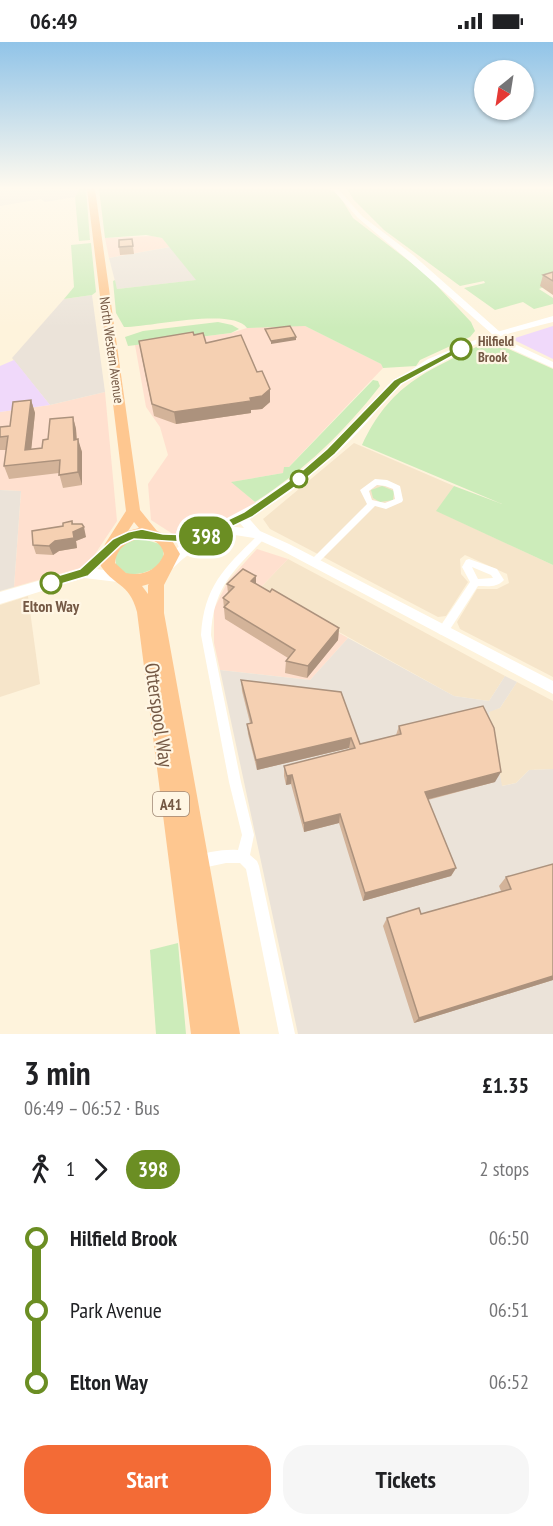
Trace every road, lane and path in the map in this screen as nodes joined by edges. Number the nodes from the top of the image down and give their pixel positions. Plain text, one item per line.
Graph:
1 (97, 235) edge
2 (383, 235) edge
3 (553, 319) edge
4 (494, 335) junction
5 (553, 365) edge
6 (372, 504) dead end
7 (133, 511) junction
8 (242, 518) junction
9 (220, 529) junction
10 (258, 535) junction
11 (158, 536) junction
12 (198, 539) junction
13 (111, 548) junction
14 (314, 562) junction
15 (166, 567) junction
16 (84, 573) junction
17 (123, 578) junction
18 (475, 582) dead end
19 (0, 598) edge
20 (443, 631) junction
21 (553, 688) edge
22 (243, 857) junction
23 (198, 862) junction
24 (204, 1034) edge
25 (227, 1034) edge
26 (287, 1034) edge

1 - 7 highway, North Western Avenue
2 - 4 street
3 - 4 main road
4 - 5 street
4 - 8 main road
6 - 14 street
7 - 11 highway
7 - 13 highway
8 - 9 main road
8 - 10 street
9 - 10 street
9 - 12 main road
10 - 14 street
10 - 22 street
11 - 12 main road
11 - 13 highway
11 - 15 highway
12 - 15 main road
13 - 16 main road
13 - 17 highway
14 - 20 street
15 - 17 highway
15 - 23 highway, Otterspool Way / A41
16 - 17 main road
16 - 19 main road
17 - 24 highway, Otterspool Way / A41
18 - 20 street
20 - 21 street
22 - 23 street
22 - 26 street
23 - 25 highway, Otterspool Way / A41

